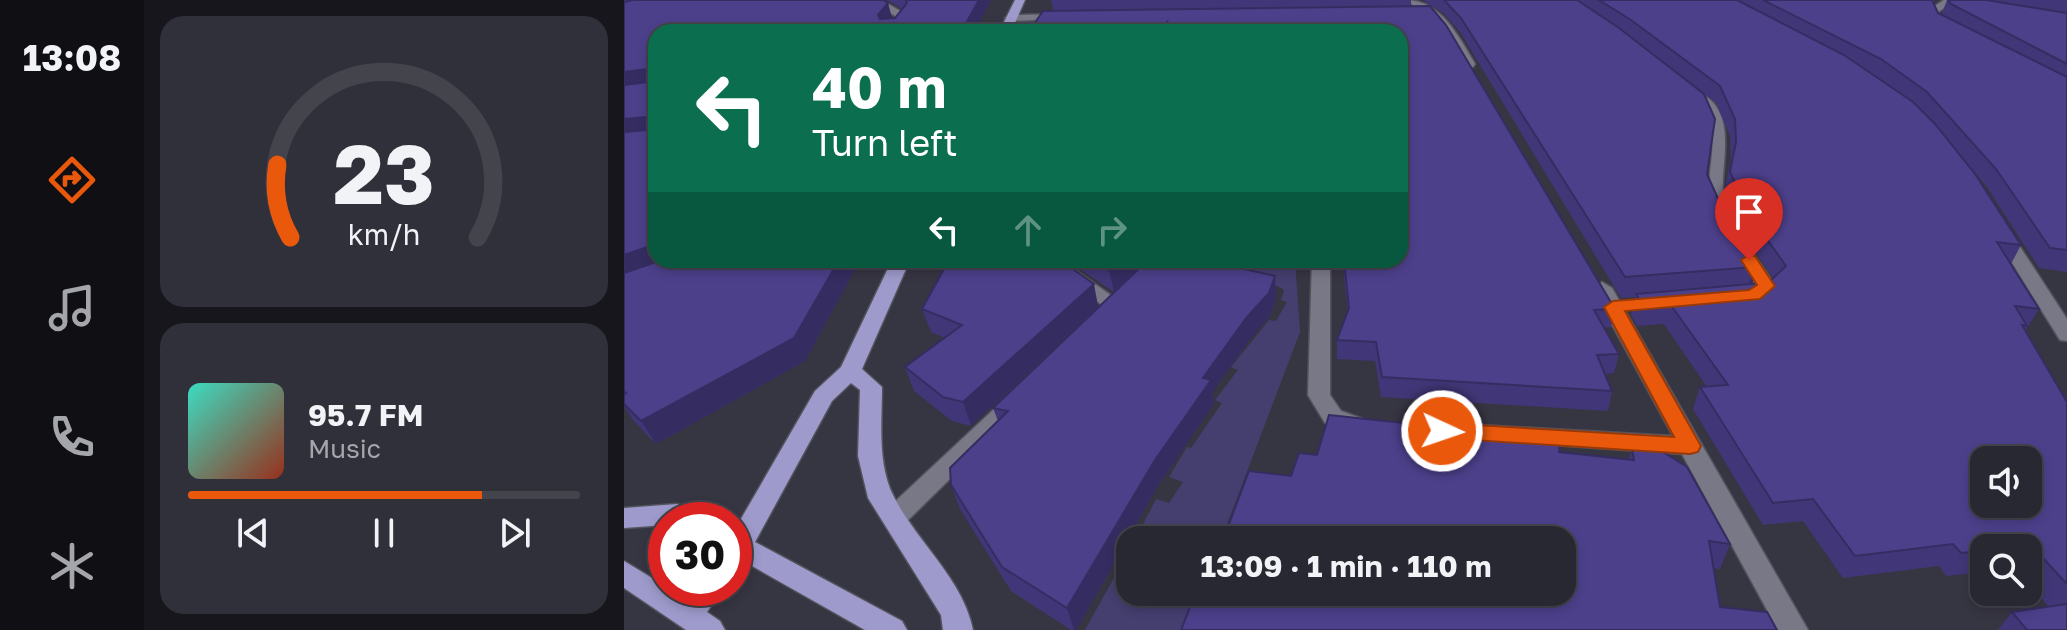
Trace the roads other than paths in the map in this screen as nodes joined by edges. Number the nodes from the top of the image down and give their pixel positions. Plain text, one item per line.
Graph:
1 (873, 0) edge
2 (1020, 0) edge
3 (1411, 0) edge
4 (1948, 2) edge
5 (1404, 13) edge
6 (1434, 13) junction
7 (1084, 16) edge
8 (1011, 18) junction
9 (897, 24) edge
10 (1008, 24) edge
11 (1958, 36) edge
12 (1482, 86) edge
13 (1686, 87) edge
14 (1991, 215) edge
15 (897, 268) edge
16 (1059, 268) edge
17 (1321, 268) edge
18 (1590, 268) edge
19 (1136, 286) edge
20 (1739, 296) edge
21 (2067, 335) edge
22 (850, 371) junction
23 (1028, 391) edge
24 (1380, 427) edge
25 (1457, 431) edge
26 (1690, 446) junction
27 (648, 516) edge
28 (895, 517) junction
29 (624, 518) edge
30 (752, 520) edge
31 (752, 556) edge
32 (624, 573) edge
33 (699, 623) edge
34 (892, 630) edge
35 (958, 630) edge
36 (1793, 630) edge

1 - 9 street
2 - 8 main road
3 - 6 street
4 - 11 street
5 - 6 street
6 - 12 street
7 - 8 street
8 - 10 main road
13 - 20 street
14 - 21 street
15 - 22 main road
16 - 19 street
17 - 24 street
18 - 26 street
22 - 28 main road
22 - 30 main road
23 - 28 street
25 - 26 street
26 - 36 street
27 - 29 main road
28 - 35 main road
31 - 34 main road
32 - 33 main road

